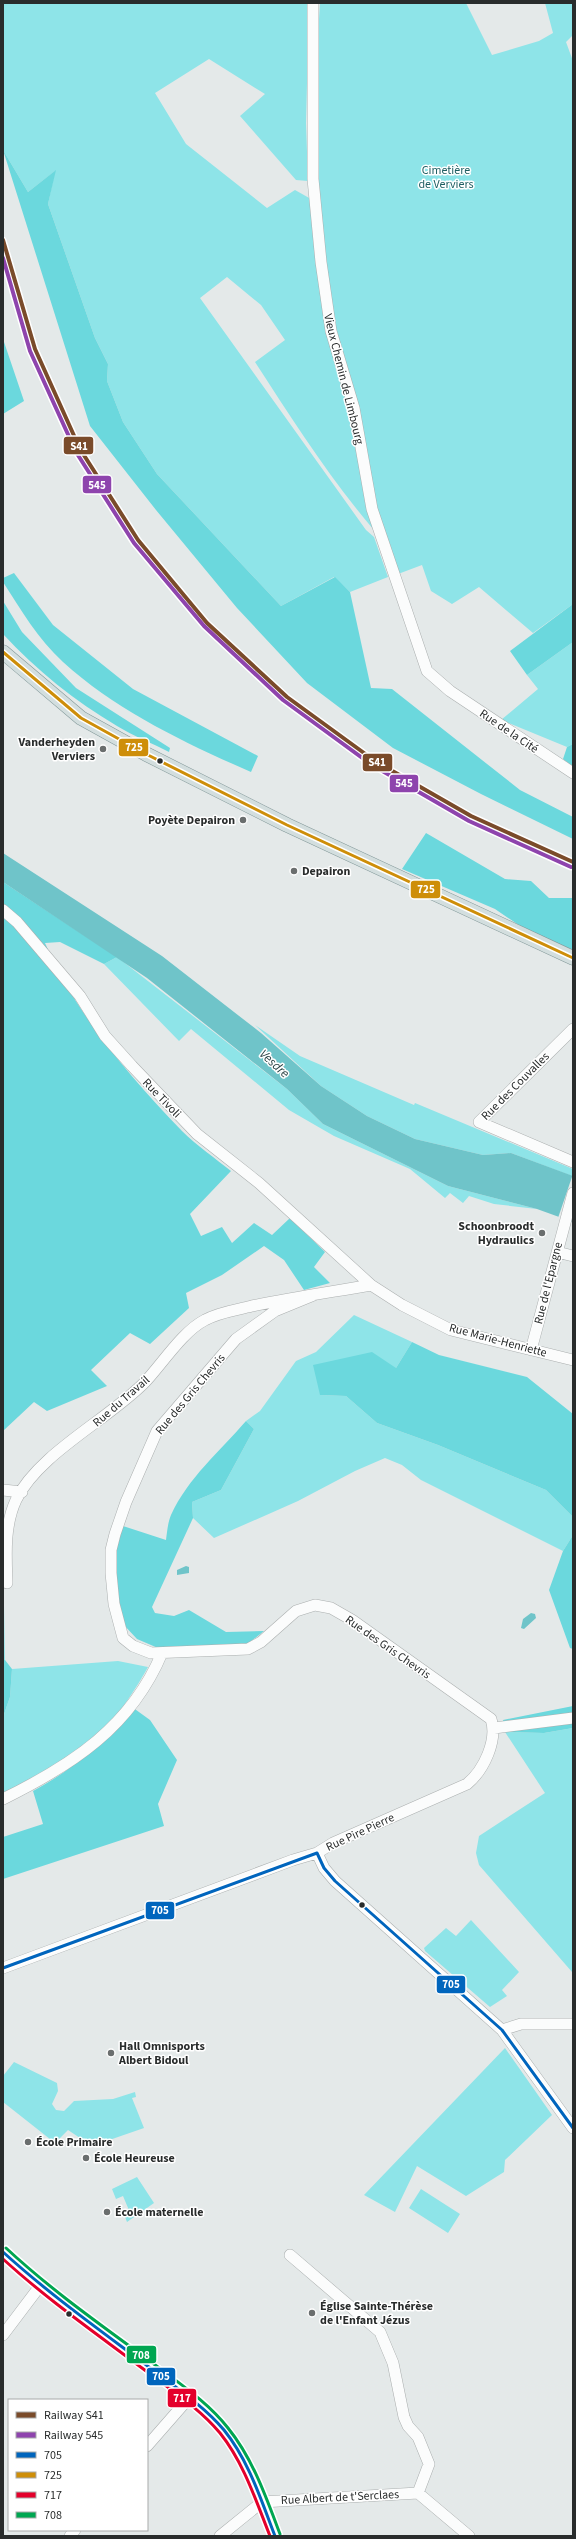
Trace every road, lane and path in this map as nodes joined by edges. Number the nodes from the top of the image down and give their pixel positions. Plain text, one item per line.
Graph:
1 (313, 3) edge
2 (3, 652) edge
3 (447, 688) joint
4 (573, 773) edge
5 (3, 910) edge
6 (573, 958) edge
7 (573, 1029) edge
8 (573, 1162) edge
9 (573, 1193) edge
10 (557, 1252) junction
11 (573, 1256) edge
12 (346, 1262) joint
13 (371, 1285) junction
14 (314, 1295) junction
15 (531, 1350) junction
16 (573, 1360) edge
17 (3, 1490) edge
18 (22, 1492) junction
19 (7, 1583) dead end
20 (162, 1653) junction
21 (573, 1718) edge
22 (492, 1723) junction
23 (3, 1799) edge
24 (317, 1853) junction
25 (3, 1968) edge
26 (573, 2024) edge
27 (502, 2030) junction
28 (573, 2128) edge
29 (3, 2252) edge
30 (290, 2255) dead end
31 (40, 2286) junction
32 (3, 2335) edge
33 (189, 2398) junction
34 (148, 2445) edge
35 (418, 2493) junction
36 (262, 2502) junction
37 (464, 2534) edge
38 (220, 2536) edge
39 (276, 2536) edge

1 - 3 street, Vieux Chemin de Limbourg
2 - 6 main road
3 - 4 street, Rue de la Cité
5 - 12 street, Rue Tivoli
7 - 8 street, Rue des Couvalles
9 - 10 street, Rue de l'Epargne
10 - 11 street
10 - 15 street, Rue de l'Epargne
12 - 13 street, Rue Marie-Henriette
13 - 14 street
13 - 15 street, Rue Marie-Henriette
14 - 18 street, Rue du Travail
14 - 20 street, Rue des Gris Chevris
15 - 16 street, Rue Marie-Henriette
17 - 18 street
18 - 19 street, Rue du Travail
20 - 22 street, Rue des Gris Chevris
20 - 23 street
21 - 22 street
22 - 24 street, Rue Pire Pierre
24 - 25 street, Rue Pire Pierre
24 - 27 street
26 - 27 street
27 - 28 street
29 - 31 street
30 - 35 street
31 - 32 street
31 - 33 street
33 - 34 street
33 - 36 street
35 - 36 street, Rue Albert de t'Serclaes
35 - 37 street
36 - 38 street
36 - 39 street

